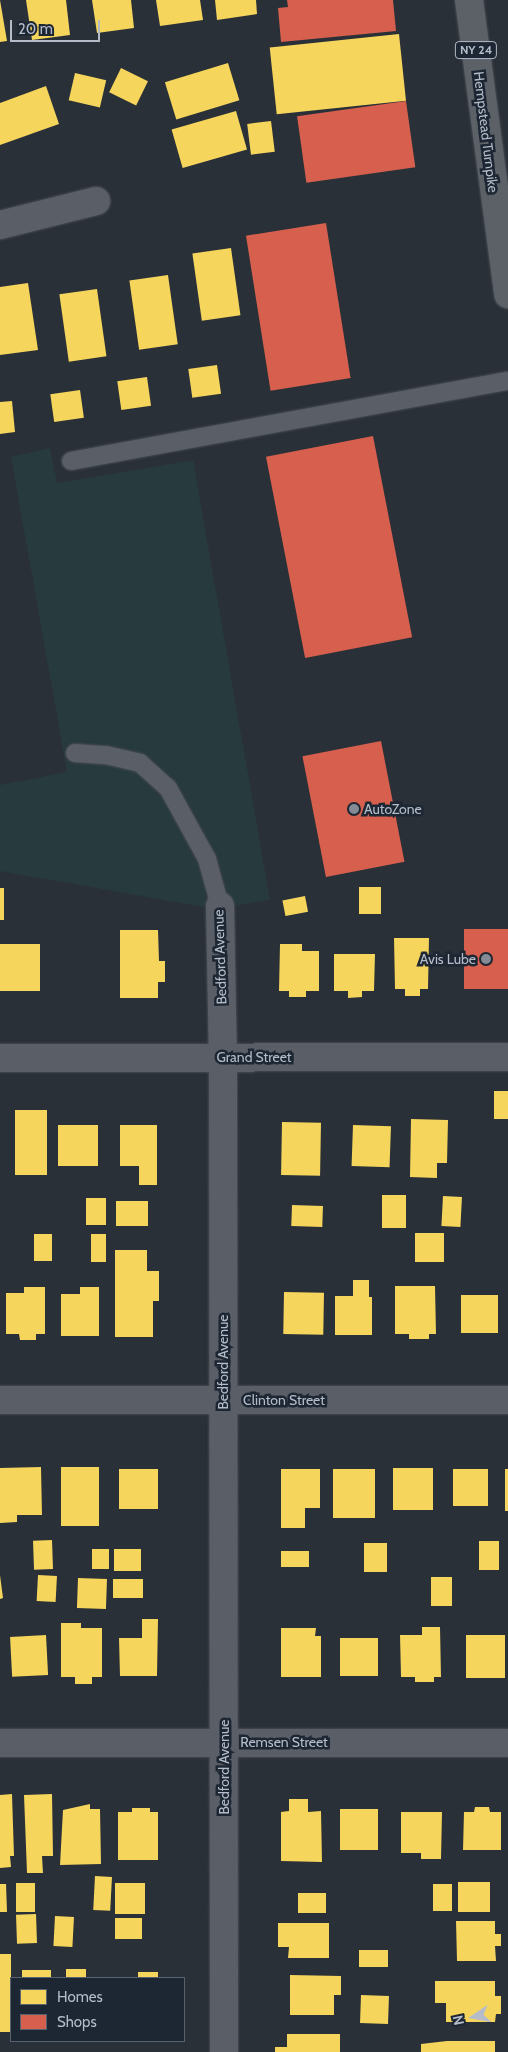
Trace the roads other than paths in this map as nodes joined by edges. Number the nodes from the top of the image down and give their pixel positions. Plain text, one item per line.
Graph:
1 (469, 0) edge
2 (96, 201) dead end
3 (0, 225) edge
4 (508, 294) edge
5 (508, 381) edge
6 (71, 461) dead end
7 (74, 753) dead end
8 (220, 906) joint
9 (223, 1057) junction
10 (0, 1058) edge
11 (508, 1058) edge
12 (0, 1400) edge
13 (223, 1400) junction
14 (508, 1400) edge
15 (224, 1742) junction
16 (0, 1743) edge
17 (508, 1743) edge
18 (224, 2052) edge

1 - 4 main road, Hempstead Turnpike / NY 24
2 - 3 street
5 - 6 lane
7 - 8 lane, Bedford Avenue
8 - 9 street, Bedford Avenue
9 - 10 street, Grand Street
9 - 11 street, Grand Street
9 - 13 street, Bedford Avenue
12 - 13 street, Clinton Street
13 - 14 street, Clinton Street
13 - 15 street, Bedford Avenue
15 - 16 street, Remsen Street
15 - 17 street, Remsen Street
15 - 18 street, Bedford Avenue

